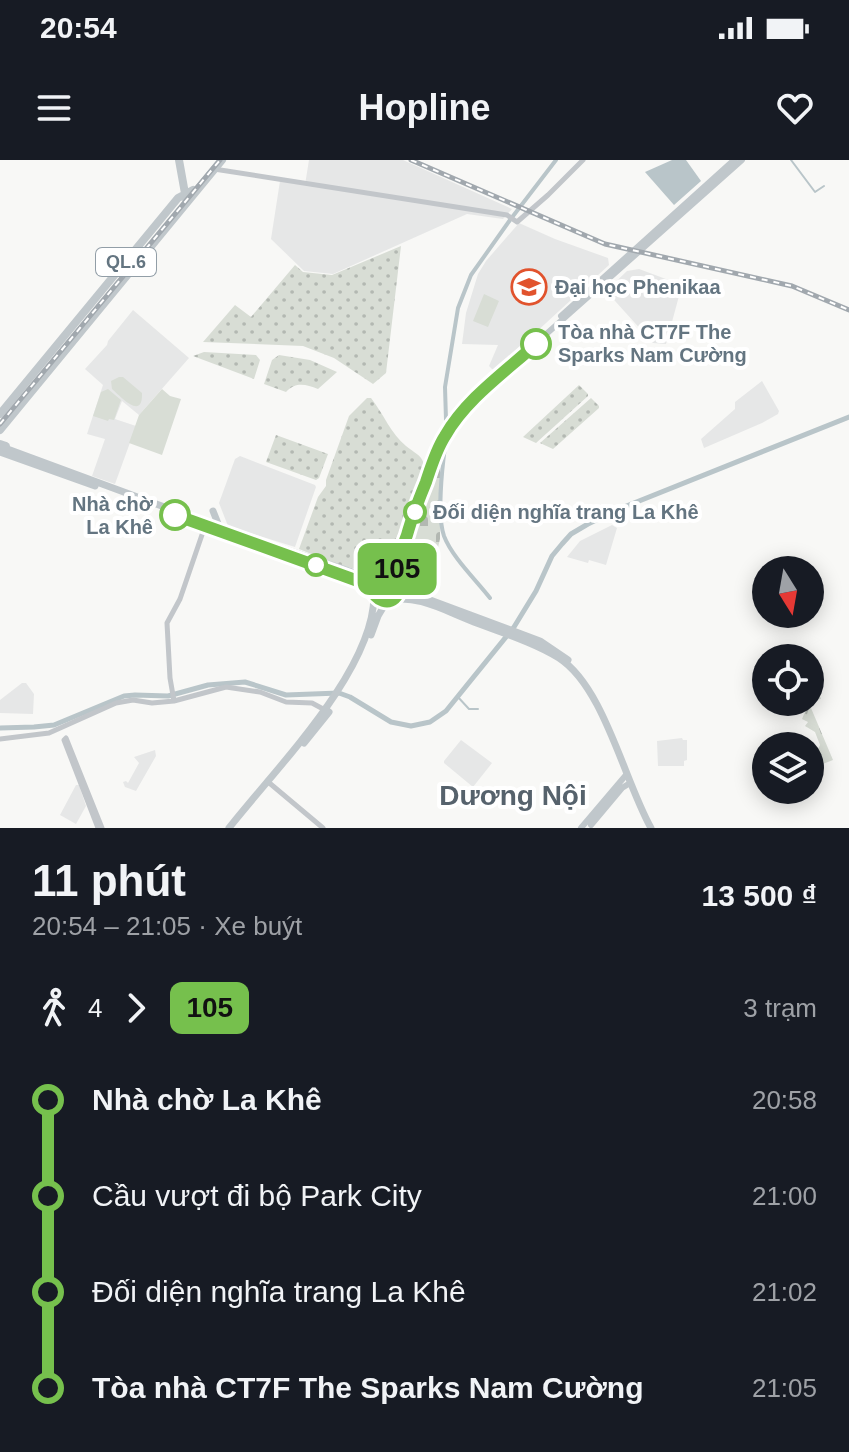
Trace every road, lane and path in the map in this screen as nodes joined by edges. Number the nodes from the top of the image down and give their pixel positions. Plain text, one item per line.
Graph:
1 (179, 160) edge
2 (222, 160) edge
3 (583, 160) edge
4 (734, 160) edge
5 (742, 160) edge
6 (210, 172) junction
7 (182, 181) junction
8 (198, 187) junction
9 (183, 198) junction
10 (670, 221) junction
11 (0, 414) edge
12 (0, 430) edge
13 (2, 447) edge
14 (195, 518) junction
15 (205, 526) junction
16 (219, 526) junction
17 (405, 532) junction
18 (379, 574) junction
19 (399, 580) junction
20 (373, 592) junction
21 (391, 600) junction
22 (446, 609) junction
23 (345, 684) junction
24 (174, 700) junction
25 (335, 700) junction
26 (325, 710) junction
27 (605, 716) junction
28 (60, 729) junction
29 (0, 739) edge
30 (628, 779) junction
31 (268, 782) junction
32 (615, 793) junction
33 (591, 825) dead end
34 (100, 828) edge
35 (231, 828) edge
36 (323, 828) edge
37 (581, 828) edge
38 (653, 828) edge

1 - 7 highway
2 - 6 highway, QL.6
3 - 6 street
4 - 10 main road
5 - 10 main road
6 - 8 highway, QL.6
7 - 8 highway
7 - 9 highway
8 - 9 highway, QL.6
9 - 11 highway, QL.6
9 - 12 highway, QL.6
10 - 17 main road
13 - 14 main road
13 - 15 main road
14 - 16 main road
14 - 16 main road
15 - 20 main road
15 - 24 street
16 - 18 main road
17 - 18 main road
17 - 19 main road
18 - 19 main road
18 - 20 main road
19 - 21 main road
19 - 22 main road
20 - 21 main road
20 - 23 main road
21 - 22 main road
21 - 23 main road
22 - 27 main road
23 - 25 main road
24 - 26 street
24 - 28 street
25 - 26 main road
25 - 31 main road
26 - 31 main road
27 - 30 main road
27 - 38 main road
28 - 29 street
28 - 34 street
30 - 32 main road
30 - 38 main road
31 - 35 main road
31 - 36 street
32 - 33 main road
32 - 37 main road

